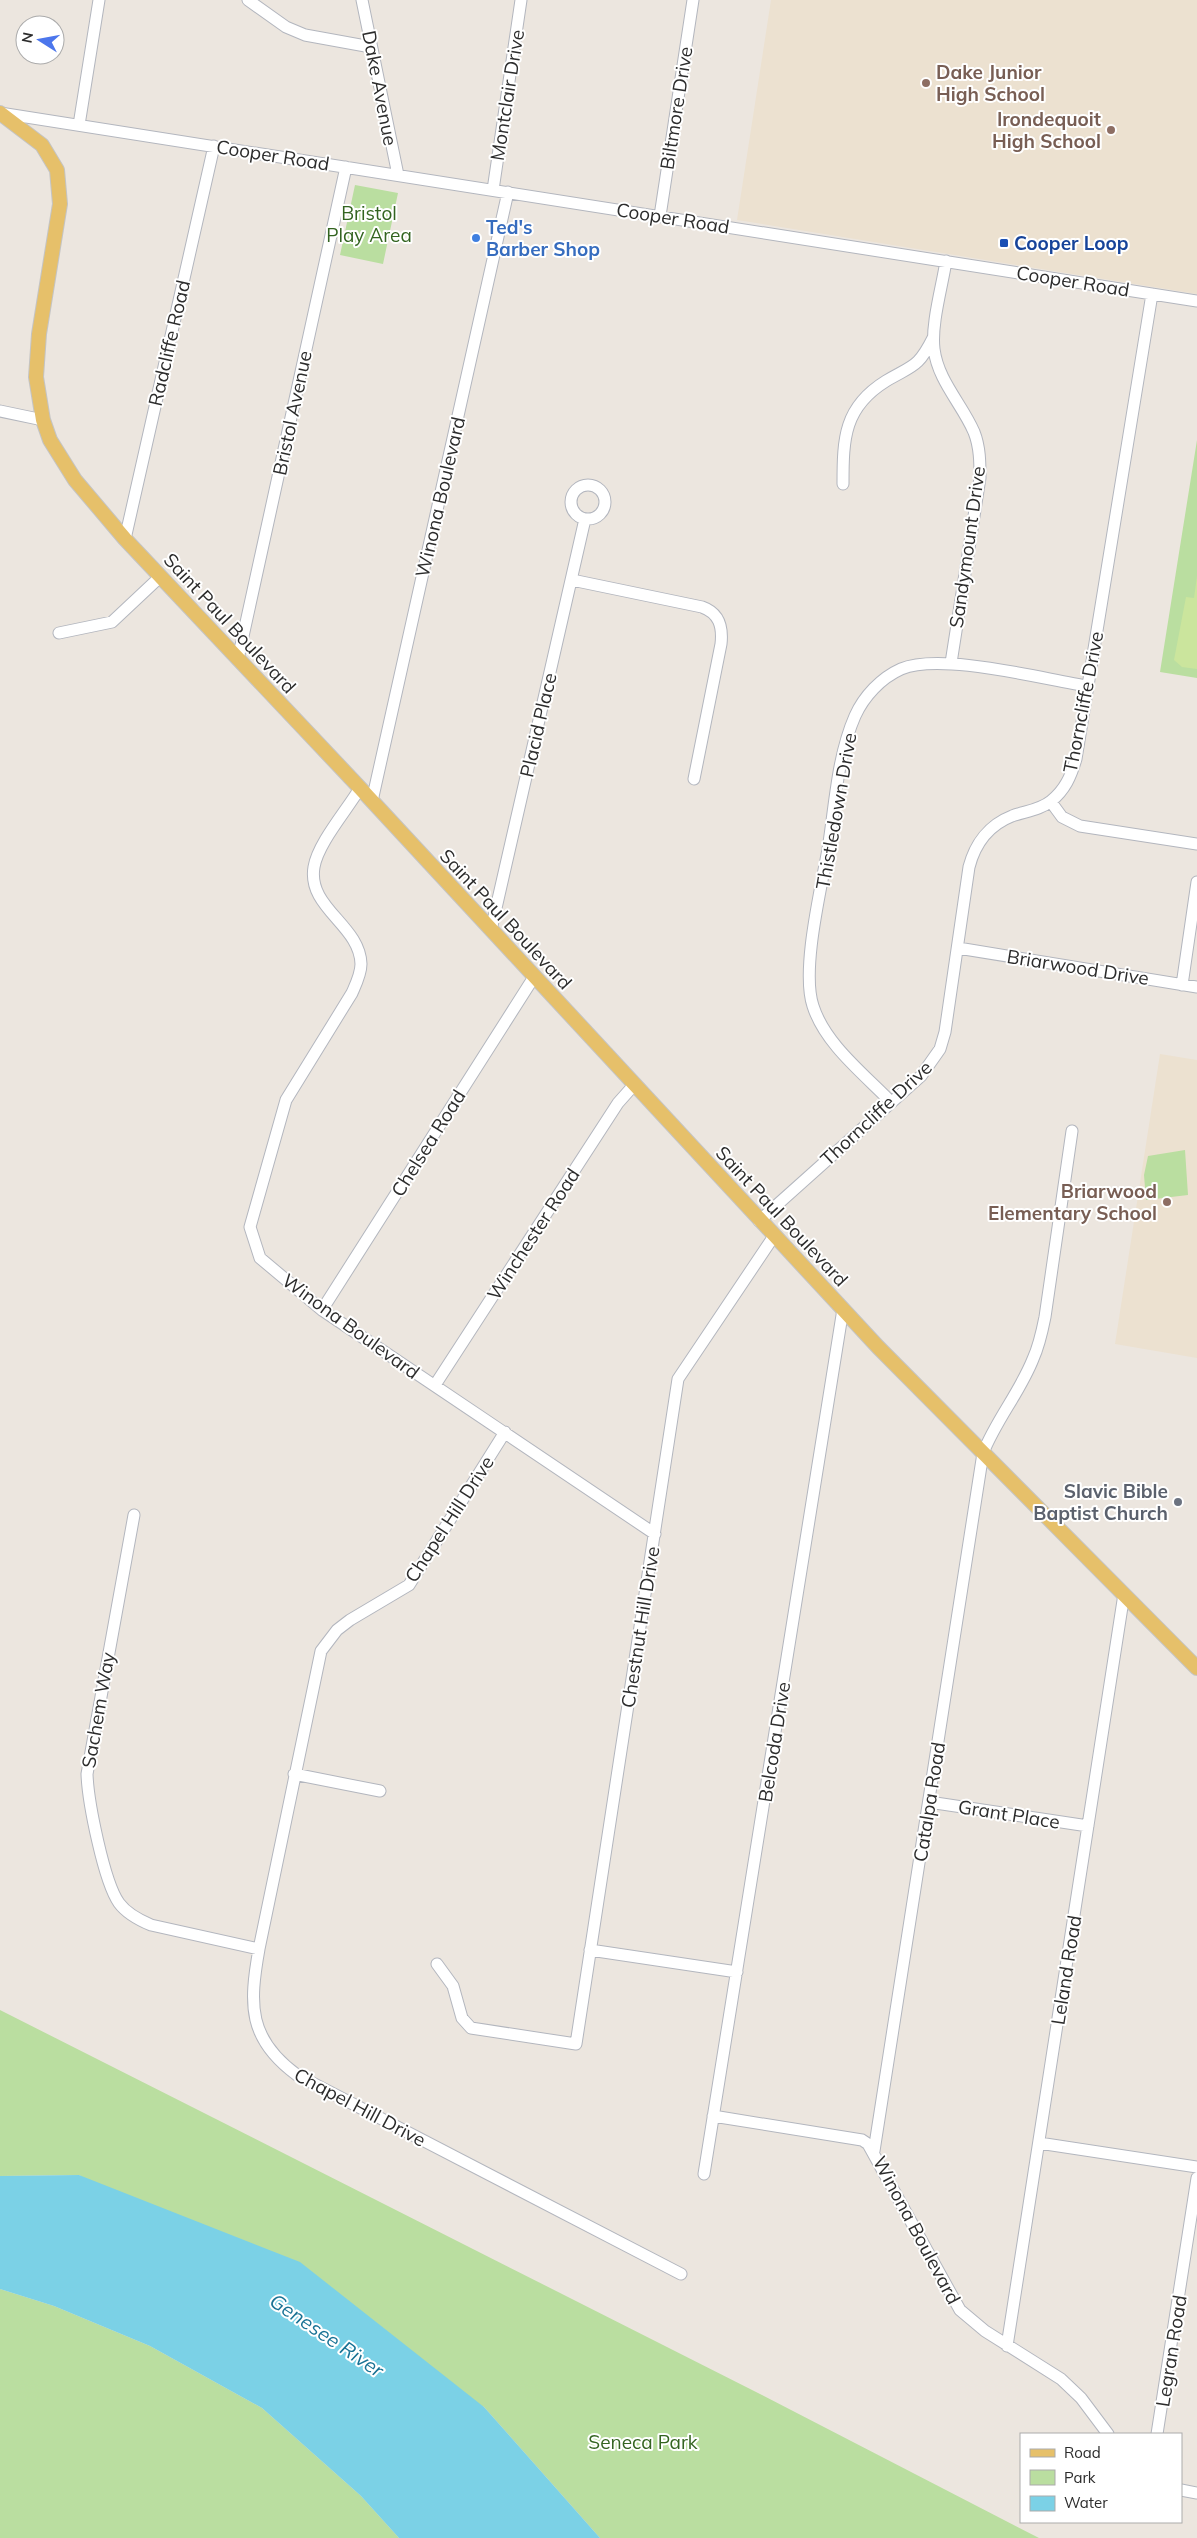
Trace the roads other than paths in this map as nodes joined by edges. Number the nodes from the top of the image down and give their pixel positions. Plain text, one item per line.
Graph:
1 (98, 0) edge
2 (248, 0) edge
3 (362, 0) edge
4 (521, 0) edge
5 (693, 0) edge
6 (371, 47) junction
7 (0, 113) edge
8 (79, 125) junction
9 (214, 146) junction
10 (346, 167) junction
11 (398, 175) junction
12 (492, 190) junction
13 (508, 192) junction
14 (660, 216) junction
15 (946, 261) junction
16 (1152, 294) junction
17 (1197, 301) edge
18 (934, 337) junction
19 (0, 411) edge
20 (43, 420) junction
21 (844, 484) dead end
22 (584, 519) dead end
23 (125, 539) junction
24 (161, 576) junction
25 (572, 580) junction
26 (59, 633) dead end
27 (238, 659) junction
28 (951, 663) junction
29 (1088, 686) junction
30 (694, 779) dead end
31 (360, 788) junction
32 (372, 801) junction
33 (1050, 802) junction
34 (1197, 844) edge
35 (1197, 882) edge
36 (491, 930) junction
37 (958, 948) junction
38 (534, 977) junction
39 (1182, 984) junction
40 (1197, 987) edge
41 (634, 1085) junction
42 (891, 1102) junction
43 (1072, 1131) dead end
44 (760, 1221) junction
45 (774, 1236) junction
46 (843, 1309) junction
47 (322, 1310) junction
48 (434, 1385) junction
49 (505, 1432) junction
50 (984, 1453) junction
51 (134, 1515) dead end
52 (654, 1534) junction
53 (1124, 1594) junction
54 (1197, 1668) edge
55 (294, 1774) junction
56 (380, 1791) dead end
57 (929, 1802) junction
58 (1088, 1826) junction
59 (259, 1949) junction
60 (590, 1950) junction
61 (437, 1964) dead end
62 (738, 1972) junction
63 (713, 2116) junction
64 (1039, 2143) junction
65 (874, 2151) junction
66 (1197, 2167) edge
67 (704, 2174) dead end
68 (1197, 2178) edge
69 (681, 2274) dead end
70 (1007, 2346) junction
71 (1107, 2433) edge
72 (1157, 2433) edge
73 (1182, 2490) edge
74 (1197, 2493) edge

1 - 8 street
2 - 6 street
3 - 6 street, Dake Avenue
4 - 12 street, Montclair Drive
5 - 14 street, Biltmore Drive
6 - 11 street, Dake Avenue
7 - 8 street, Cooper Road
7 - 20 main road, Saint Paul Boulevard
8 - 9 street, Cooper Road
9 - 10 street, Cooper Road
9 - 23 street, Radcliffe Road
10 - 11 street, Cooper Road
10 - 27 street, Bristol Avenue
11 - 12 street, Cooper Road
12 - 13 street, Cooper Road
13 - 14 street, Cooper Road
13 - 32 street, Winona Boulevard
14 - 15 street, Cooper Road
15 - 16 street, Cooper Road
15 - 18 street, Sandymount Drive
16 - 17 street, Cooper Road
16 - 29 street, Thorncliffe Drive
18 - 21 street
18 - 28 street, Sandymount Drive
19 - 20 street
20 - 23 main road, Saint Paul Boulevard
22 - 25 street, Placid Place
23 - 24 main road, Saint Paul Boulevard
24 - 26 street
24 - 27 main road, Saint Paul Boulevard
25 - 30 street
25 - 36 street, Placid Place
27 - 31 main road, Saint Paul Boulevard
28 - 29 street, Thistledown Drive
28 - 42 street, Thistledown Drive
29 - 33 street, Thorncliffe Drive
31 - 32 main road, Saint Paul Boulevard
31 - 47 street, Winona Boulevard
32 - 36 main road, Saint Paul Boulevard
33 - 34 street
33 - 37 street, Thorncliffe Drive
35 - 39 street
36 - 38 main road, Saint Paul Boulevard
37 - 39 street, Briarwood Drive
37 - 42 street, Thorncliffe Drive
38 - 41 main road, Saint Paul Boulevard
38 - 47 street, Chelsea Road
39 - 40 street, Briarwood Drive
41 - 44 main road, Saint Paul Boulevard
41 - 48 street, Winchester Road
42 - 44 street, Thorncliffe Drive
43 - 50 street, Catalpa Road
44 - 45 main road, Saint Paul Boulevard
45 - 46 main road, Saint Paul Boulevard
45 - 52 street, Chestnut Hill Drive
46 - 50 main road, Saint Paul Boulevard
46 - 62 street, Belcoda Drive
47 - 48 street, Winona Boulevard
48 - 49 street, Winona Boulevard
49 - 52 street, Winona Boulevard
49 - 55 street, Chapel Hill Drive
50 - 53 main road, Saint Paul Boulevard
50 - 57 street, Catalpa Road
51 - 59 street, Sachem Way
52 - 60 street, Chestnut Hill Drive
53 - 54 main road, Saint Paul Boulevard
53 - 58 street, Leland Road
55 - 56 street
55 - 59 street, Chapel Hill Drive
57 - 58 street, Grant Place
57 - 65 street, Catalpa Road
58 - 64 street, Leland Road
59 - 69 street, Chapel Hill Drive
60 - 61 street, Chestnut Hill Drive
60 - 62 street
62 - 63 street, Belcoda Drive
63 - 65 street, Winona Boulevard
63 - 67 street, Belcoda Drive
64 - 66 street
64 - 70 street, Leland Road
65 - 70 street, Winona Boulevard
68 - 72 street, Legran Road
70 - 71 street, Winona Boulevard
73 - 74 street

